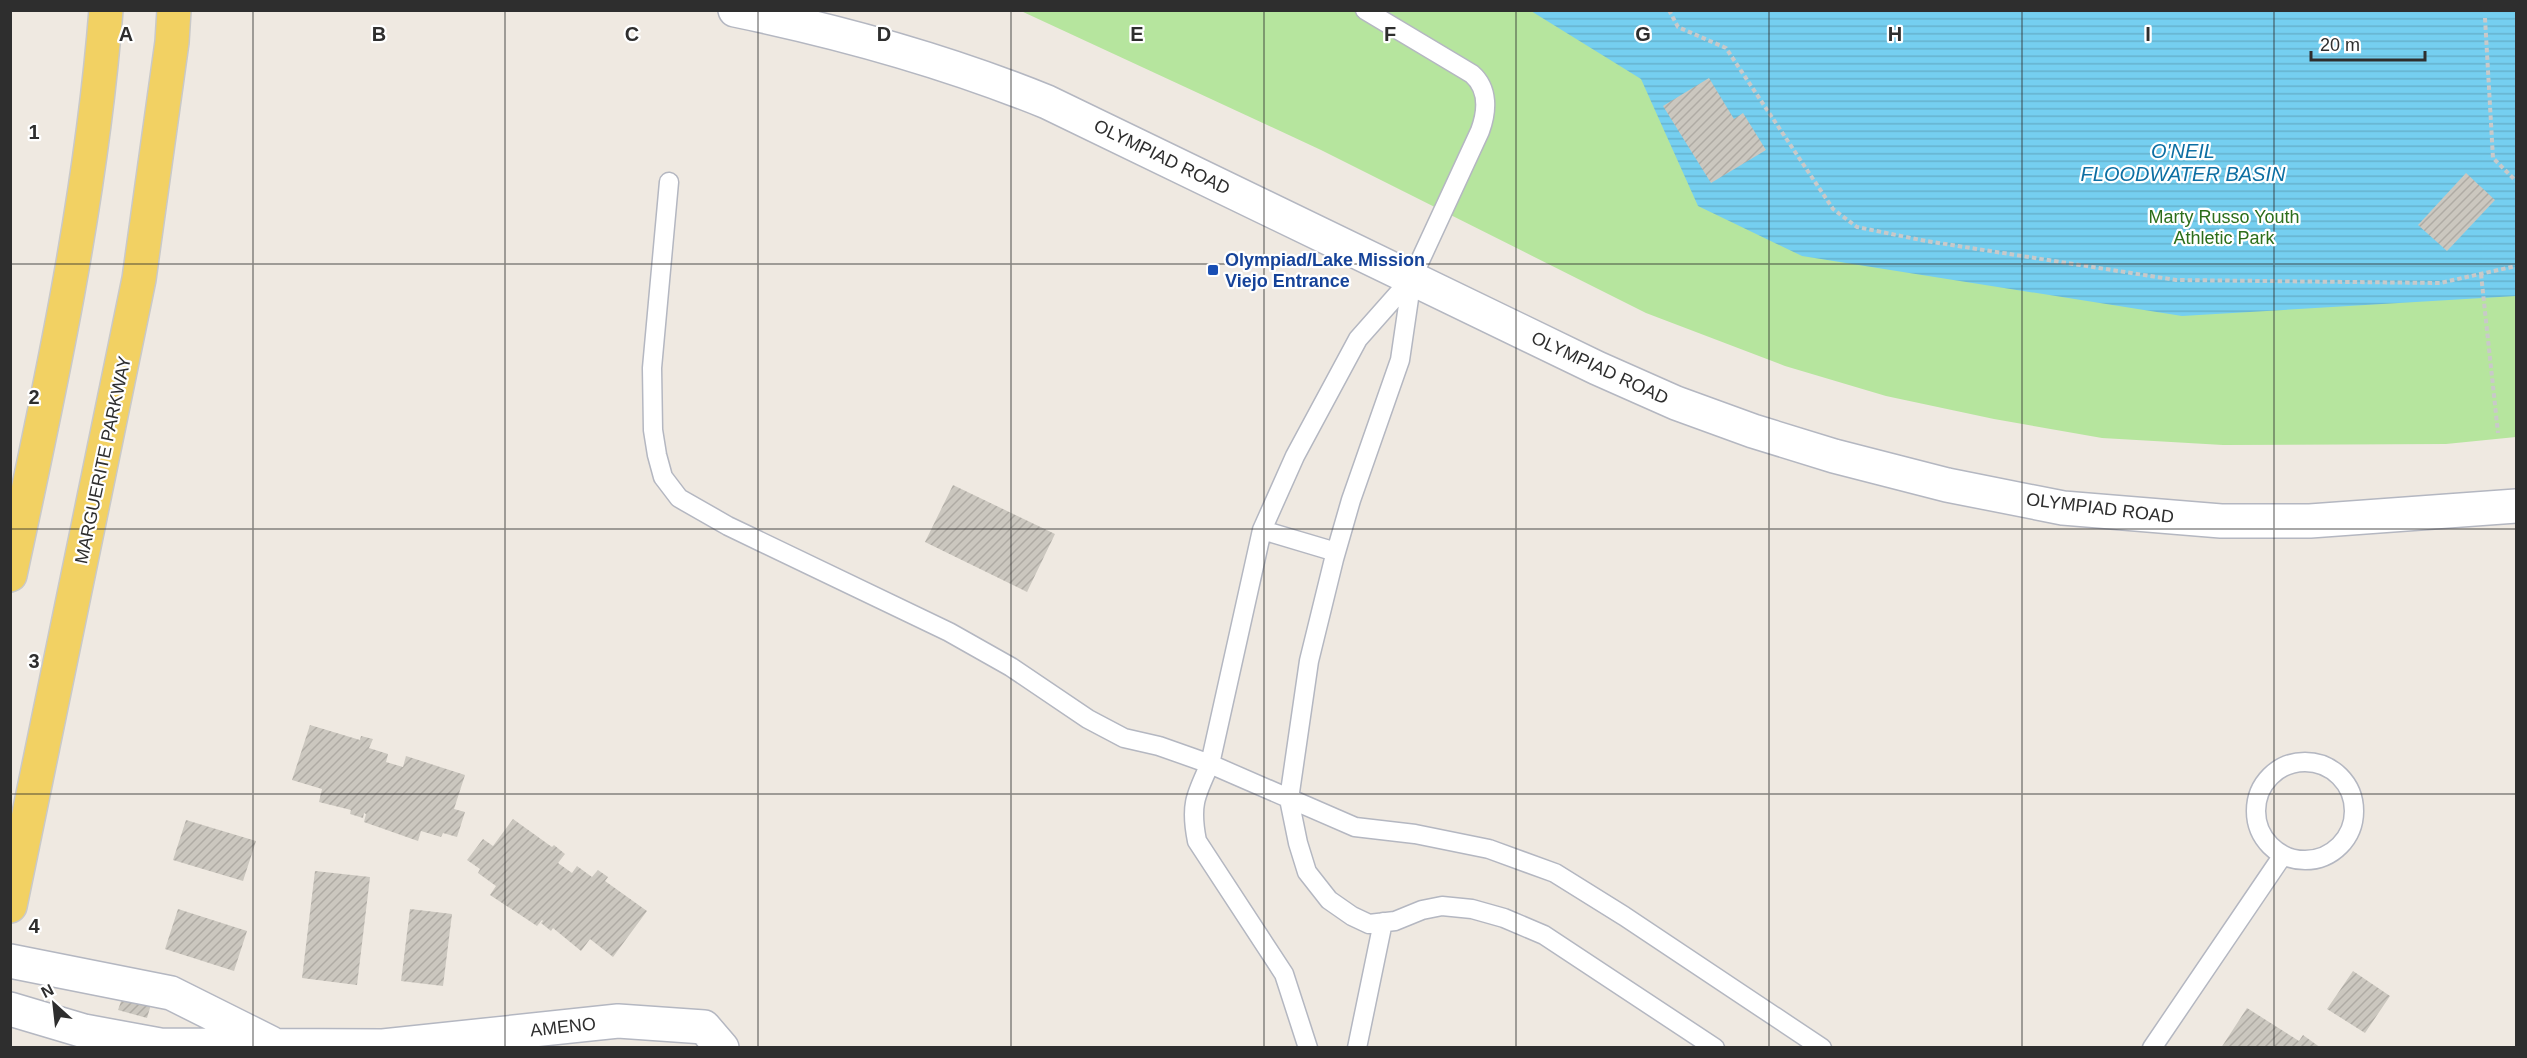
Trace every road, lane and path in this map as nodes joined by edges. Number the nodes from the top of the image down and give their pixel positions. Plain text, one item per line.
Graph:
1 (106, 10) edge
2 (174, 10) edge
3 (735, 10) edge
4 (1365, 10) edge
5 (1669, 10) edge
6 (2484, 18) dead end
7 (2517, 181) edge
8 (669, 182) dead end
9 (2517, 266) edge
10 (2481, 274) junction
11 (1412, 278) junction
12 (2498, 433) dead end
13 (2517, 506) edge
14 (1262, 530) junction
15 (1336, 552) junction
16 (10, 575) edge
17 (1210, 765) junction
18 (1289, 799) junction
19 (2283, 855) junction
20 (10, 906) edge
21 (1383, 922) junction
22 (10, 961) edge
23 (171, 993) junction
24 (10, 1010) edge
25 (713, 1037) edge
26 (160, 1045) junction
27 (278, 1047) edge
28 (1308, 1047) edge
29 (1357, 1047) edge
30 (1715, 1047) edge
31 (1822, 1047) edge
32 (2152, 1047) edge

1 - 16 main road
2 - 20 main road, MARGUERITE PARKWAY
3 - 11 main road, OLYMPIAD ROAD
4 - 11 lane
5 - 10 path
6 - 7 path
8 - 17 lane
9 - 10 path
10 - 12 path
11 - 13 main road, OLYMPIAD ROAD
11 - 14 lane
11 - 15 lane
14 - 15 lane
14 - 17 lane
15 - 18 lane
17 - 18 lane
17 - 28 lane
18 - 21 lane
18 - 31 lane
19 - 19 lane
19 - 32 lane
21 - 29 lane
21 - 30 lane
22 - 23 main road, AMENO
23 - 26 main road
23 - 27 main road, AMENO
24 - 26 main road, AMENO
25 - 27 main road, AMENO
26 - 27 main road, AMENO

